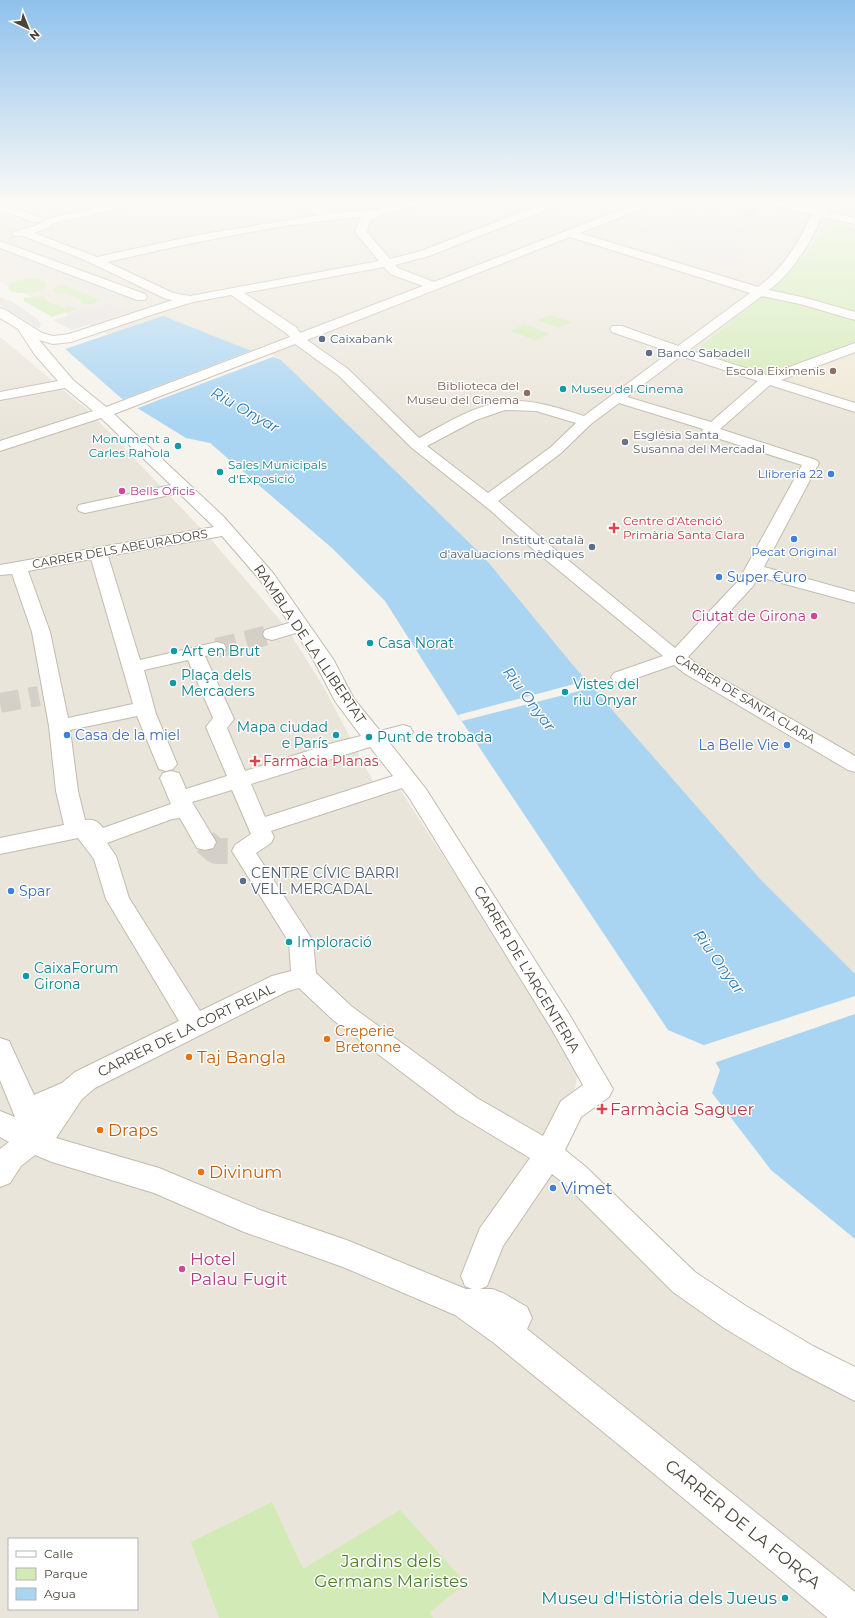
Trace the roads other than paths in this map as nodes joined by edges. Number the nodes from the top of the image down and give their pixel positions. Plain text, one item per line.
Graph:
1 (89, 278) edge
2 (131, 278) edge
3 (307, 278) edge
4 (412, 278) edge
5 (457, 278) edge
6 (713, 278) edge
7 (777, 278) edge
8 (435, 286) junction
9 (233, 291) junction
10 (760, 292) junction
11 (138, 296) junction
12 (177, 299) junction
13 (191, 299) junction
14 (153, 310) junction
15 (0, 312) edge
16 (855, 316) edge
17 (24, 329) junction
18 (617, 329) dead end
19 (71, 338) junction
20 (298, 340) junction
21 (855, 347) edge
22 (24, 351) dead end
23 (679, 351) junction
24 (52, 365) junction
25 (768, 380) junction
26 (68, 383) junction
27 (0, 396) edge
28 (617, 398) junction
29 (855, 408) edge
30 (104, 413) junction
31 (586, 421) junction
32 (711, 429) junction
33 (417, 445) junction
34 (0, 446) edge
35 (182, 487) junction
36 (488, 501) junction
37 (85, 508) dead end
38 (225, 530) junction
39 (98, 553) junction
40 (7, 569) edge
41 (754, 570) junction
42 (855, 598) edge
43 (300, 626) junction
44 (272, 634) tunnel mouth
45 (217, 648) tunnel mouth
46 (194, 653) junction
47 (676, 658) junction
48 (134, 667) junction
49 (621, 677) dead end
50 (145, 708) junction
51 (59, 726) junction
52 (403, 732) dead end
53 (375, 739) junction
54 (855, 765) edge
55 (238, 779) junction
56 (407, 780) junction
57 (182, 805) junction
58 (76, 830) junction
59 (205, 842) tunnel mouth
60 (246, 844) junction
61 (0, 846) edge
62 (274, 882) dead end
63 (304, 977) junction
64 (195, 1026) junction
65 (3, 1065) edge
66 (72, 1091) junction
67 (28, 1113) junction
68 (0, 1123) edge
69 (33, 1141) junction
70 (549, 1154) junction
71 (0, 1174) edge
72 (471, 1290) junction
73 (516, 1318) dead end
74 (855, 1385) edge
75 (855, 1616) edge

1 - 11 street
2 - 12 street
3 - 9 street
4 - 8 street
5 - 8 street
6 - 10 street
7 - 10 street
8 - 20 street
9 - 13 street
9 - 20 street, CARRER DE SANTA CLARA
10 - 16 street
10 - 23 street
11 - 12 street
11 - 14 street
12 - 13 street
13 - 14 street
14 - 19 street
15 - 17 street
17 - 19 street
17 - 24 street, RAMBLA DE LA LLIBERTAT
18 - 23 street
19 - 24 street
20 - 30 street
20 - 33 street, CARRER DE SANTA CLARA
21 - 25 street
22 - 24 street
23 - 25 street
23 - 28 street
24 - 26 street, RAMBLA DE LA LLIBERTAT
25 - 29 street
25 - 32 street
26 - 27 street
26 - 30 street, RAMBLA DE LA LLIBERTAT
28 - 31 street
28 - 32 street
30 - 34 street
30 - 35 street, RAMBLA DE LA LLIBERTAT
31 - 33 street
31 - 36 street
32 - 41 street
33 - 36 street, CARRER DE SANTA CLARA
35 - 37 street
35 - 38 street, RAMBLA DE LA LLIBERTAT
36 - 47 street, CARRER DE SANTA CLARA
38 - 39 street, CARRER DELS ABEURADORS
38 - 43 street, RAMBLA DE LA LLIBERTAT
39 - 40 street, CARRER DELS ABEURADORS
39 - 48 street
40 - 51 street
41 - 42 street
41 - 47 street
43 - 44 street
43 - 53 street, RAMBLA DE LA LLIBERTAT
45 - 46 street
46 - 48 street
46 - 55 street
47 - 49 street
47 - 54 street, CARRER DE SANTA CLARA
48 - 50 street
50 - 51 street
50 - 57 street
51 - 58 street
52 - 53 street
53 - 55 street
53 - 56 street, RAMBLA DE LA LLIBERTAT
55 - 57 street
55 - 60 street
56 - 60 street
56 - 70 street, CARRER DE L'ARGENTERIA
57 - 58 street
57 - 59 street
58 - 61 street
58 - 64 street
60 - 62 street
60 - 63 street
63 - 64 street, CARRER DE LA CORT REIAL
63 - 70 street
64 - 66 street, CARRER DE LA CORT REIAL
65 - 67 street
66 - 67 street
66 - 69 street
67 - 69 street
68 - 69 street
69 - 71 street
69 - 72 street
70 - 72 street
70 - 74 street
72 - 73 street
72 - 75 street, CARRER DE LA FORÇA

